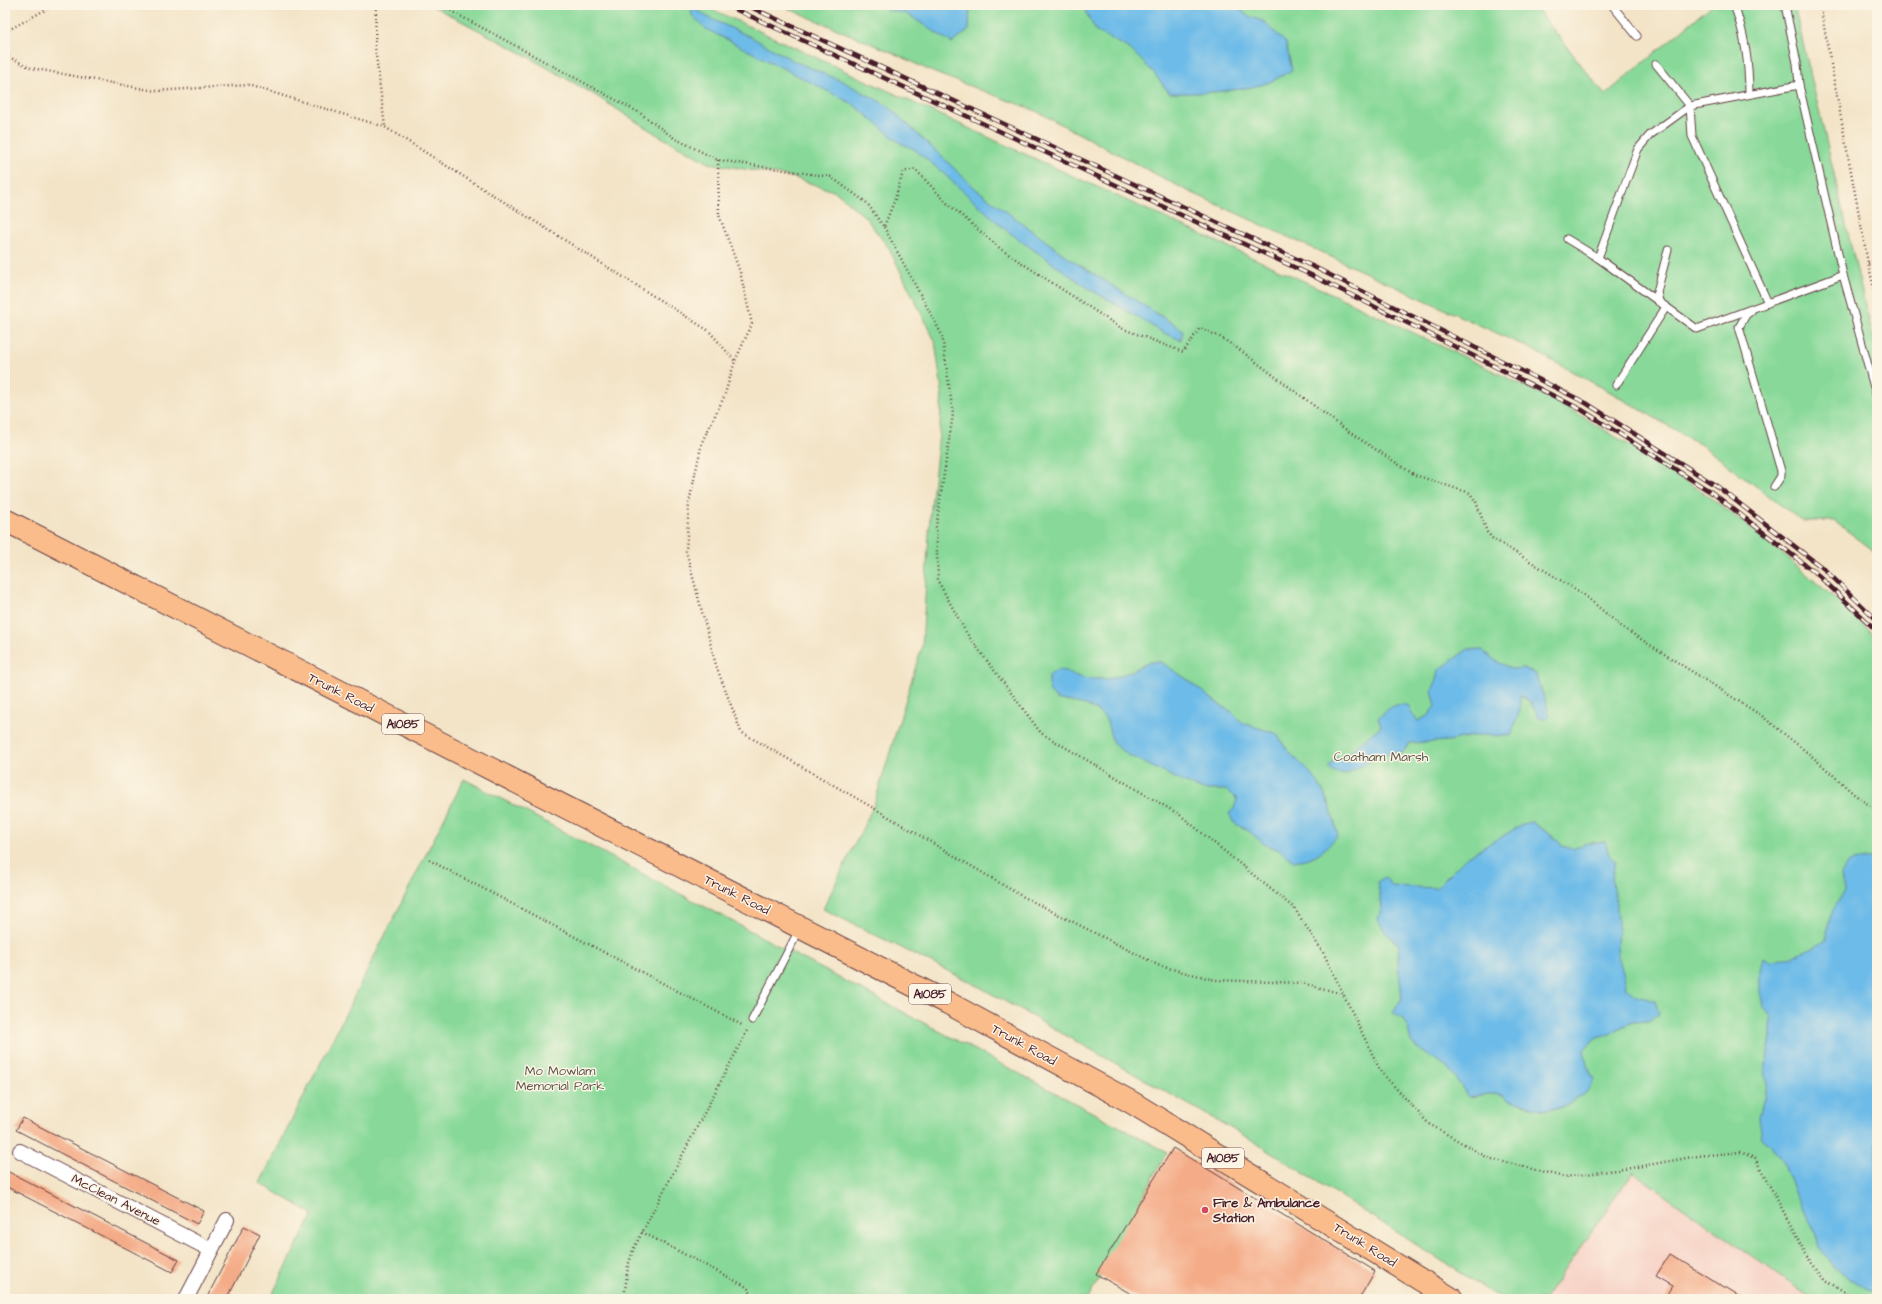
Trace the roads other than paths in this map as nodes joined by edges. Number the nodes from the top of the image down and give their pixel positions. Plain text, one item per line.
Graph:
1 (1612, 5) edge
2 (1734, 5) edge
3 (1785, 5) edge
4 (1637, 36) dead end
5 (1656, 64) dead end
6 (1799, 85) junction
7 (1748, 94) junction
8 (1690, 106) junction
9 (1567, 239) dead end
10 (1668, 250) dead end
11 (1598, 258) junction
12 (1843, 275) junction
13 (1660, 302) junction
14 (1768, 303) junction
15 (1666, 307) junction
16 (1754, 308) junction
17 (1616, 385) dead end
18 (1877, 398) edge
19 (1774, 487) dead end
20 (5, 520) edge
21 (800, 927) junction
22 (752, 1020) road end
23 (20, 1151) dead end
24 (227, 1220) dead end
25 (211, 1250) junction
26 (186, 1299) edge
27 (1452, 1299) edge

1 - 4 lane
2 - 7 lane
3 - 6 lane
5 - 8 lane
6 - 7 lane
6 - 12 lane
7 - 8 lane
8 - 11 lane
8 - 14 lane
9 - 11 lane
10 - 13 lane
11 - 13 lane
12 - 14 lane
12 - 18 lane
13 - 15 lane
14 - 16 lane
15 - 16 lane
15 - 17 lane
16 - 19 lane
20 - 21 main road, Trunk Road / A1085
21 - 22 lane
21 - 27 main road, Trunk Road / A1085
23 - 25 street, McClean Avenue
24 - 25 street
25 - 26 street

